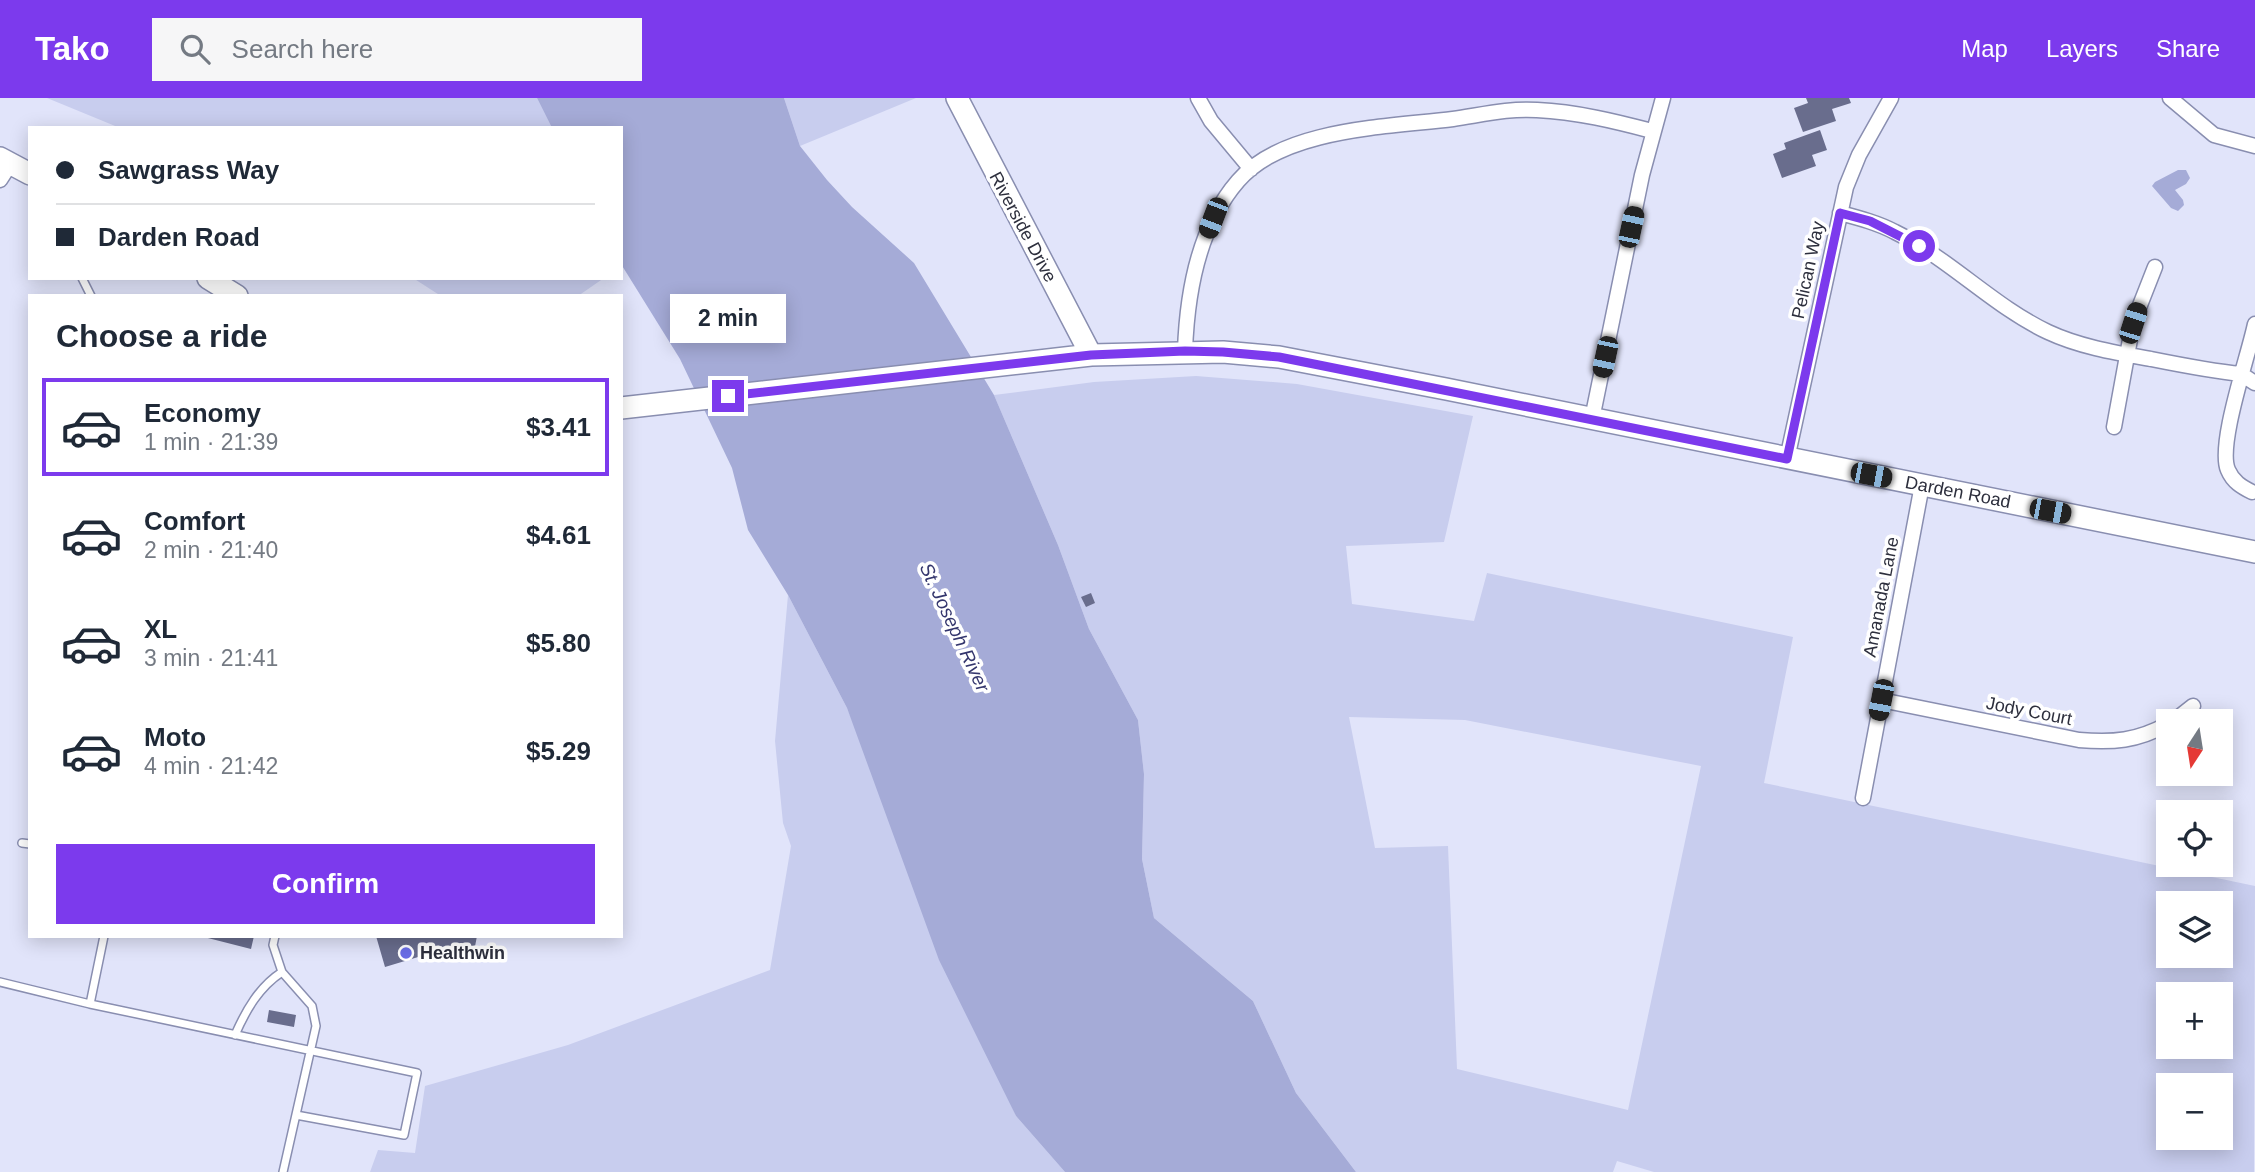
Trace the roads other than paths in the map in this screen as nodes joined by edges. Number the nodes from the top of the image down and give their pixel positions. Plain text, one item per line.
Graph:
1 (957, 98) edge
2 (1198, 98) edge
3 (1663, 98) edge
4 (1891, 98) edge
5 (2171, 98) edge
6 (1653, 131) junction
7 (2255, 146) edge
8 (1251, 169) junction
9 (1840, 213) junction
10 (2155, 267) dead end
11 (211, 280) edge
12 (234, 294) edge
13 (2255, 324) edge
14 (1185, 351) junction
15 (1091, 355) junction
16 (2127, 355) junction
17 (2241, 374) junction
18 (2255, 383) edge
19 (623, 408) edge
20 (1592, 419) junction
21 (2114, 427) dead end
22 (1787, 459) junction
23 (1922, 485) junction
24 (2252, 492) dead end
25 (2255, 552) edge
26 (1881, 700) junction
27 (2193, 706) dead end
28 (2189, 709) edge
29 (2156, 730) edge
30 (1863, 798) dead end
31 (104, 938) edge
32 (275, 938) edge
33 (282, 972) junction
34 (0, 982) edge
35 (90, 1004) junction
36 (235, 1035) junction
37 (310, 1051) junction
38 (296, 1115) junction
39 (283, 1172) edge

1 - 15 street, Riverside Drive
2 - 8 street
3 - 6 street
4 - 9 street, Pelican Way
5 - 7 street
6 - 8 street
6 - 20 street
8 - 14 street
9 - 16 street
9 - 22 street, Pelican Way
10 - 16 street
11 - 12 street
13 - 17 street
14 - 15 street, Darden Road
14 - 20 street, Darden Road
15 - 19 street, Darden Road
16 - 17 street
16 - 21 street
17 - 18 street
17 - 24 street
20 - 22 street, Darden Road
22 - 23 street, Darden Road
23 - 25 street, Darden Road
23 - 26 street, Amanada Lane
26 - 29 street, Jody Court
26 - 30 street, Amanada Lane
27 - 28 street
31 - 35 lane
32 - 33 lane
33 - 36 lane
33 - 37 lane
34 - 35 lane
35 - 36 lane
36 - 37 lane
37 - 38 lane
37 - 38 lane
38 - 39 lane

